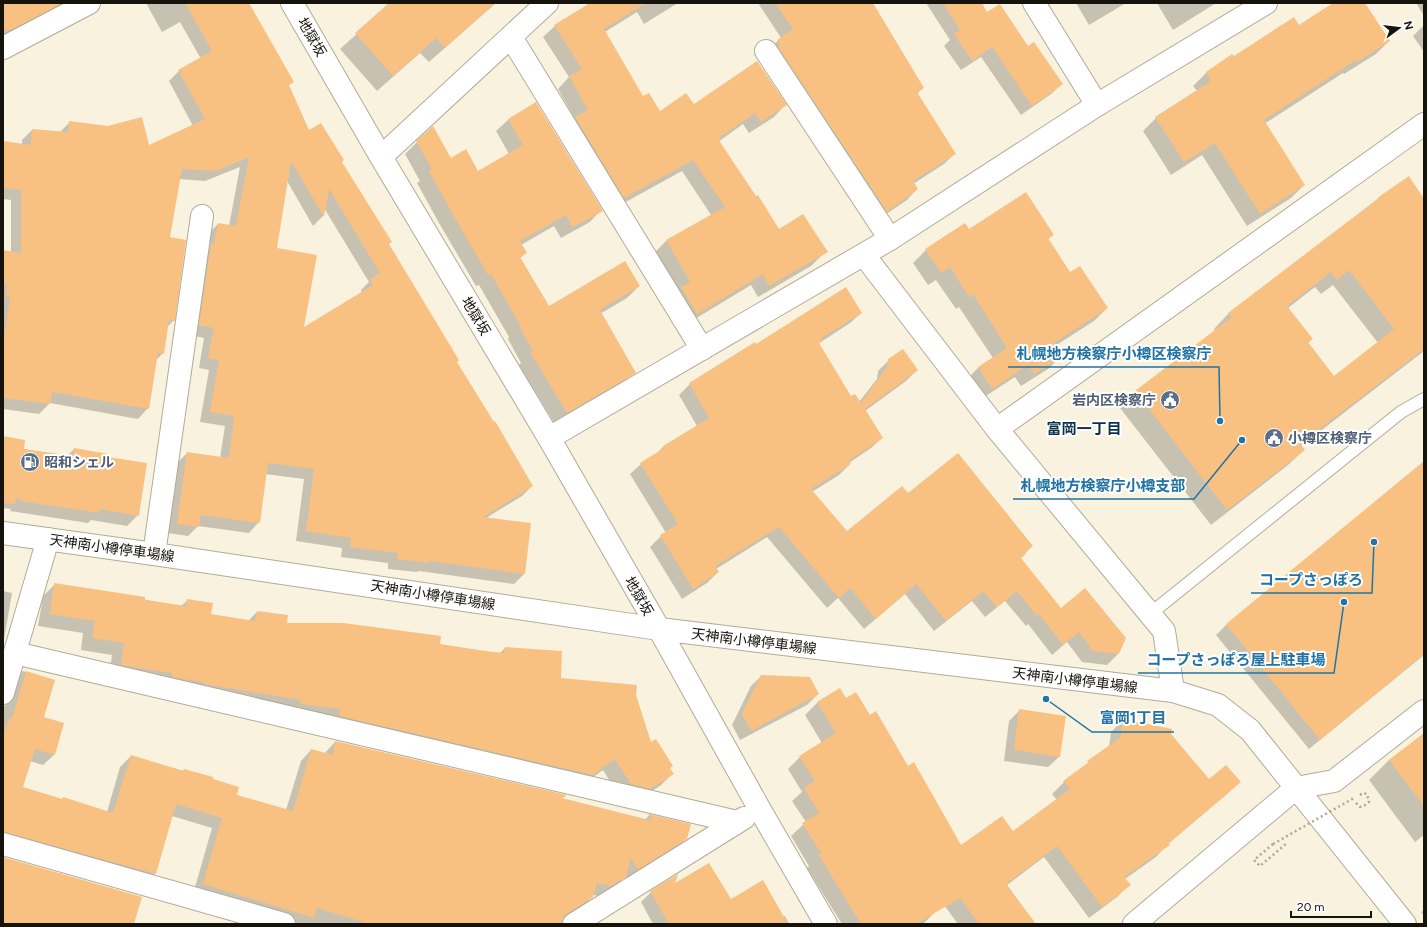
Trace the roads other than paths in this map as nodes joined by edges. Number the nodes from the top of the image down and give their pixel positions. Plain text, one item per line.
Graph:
1 (89, 3) edge
2 (547, 3) edge
3 (1034, 3) edge
4 (1263, 4) edge
5 (297, 5) edge
6 (511, 37) junction
7 (3, 48) edge
8 (766, 51) dead end
9 (1097, 105) junction
10 (1424, 124) edge
11 (381, 157) junction
12 (202, 216) dead end
13 (890, 239) junction
14 (864, 255) junction
15 (702, 349) junction
16 (1424, 399) edge
17 (997, 429) junction
18 (549, 438) junction
19 (3, 533) edge
20 (48, 539) junction
21 (154, 554) junction
22 (1150, 614) junction
23 (659, 629) junction
24 (14, 653) junction
25 (1173, 691) junction
26 (3, 693) edge
27 (1424, 710) edge
28 (1296, 788) junction
29 (759, 808) junction
30 (737, 822) junction
31 (3, 844) edge
32 (597, 918) edge
33 (284, 924) edge
34 (574, 924) edge
35 (826, 924) edge
36 (1134, 924) edge
37 (1405, 924) edge

1 - 7 street
2 - 6 street
3 - 9 street
4 - 9 street
5 - 11 street, 地獄坂
6 - 11 street
6 - 15 street
8 - 13 street
9 - 13 street
10 - 17 street
11 - 18 street, 地獄坂
12 - 21 street
13 - 14 street
14 - 15 street
14 - 17 street
15 - 18 street
16 - 22 lane
17 - 22 street
18 - 23 street, 地獄坂
19 - 20 street, 天神南小樽停車場線
20 - 21 street, 天神南小樽停車場線
20 - 24 street
21 - 23 street, 天神南小樽停車場線
22 - 25 street
23 - 25 street, 天神南小樽停車場線
23 - 29 street, 地獄坂
24 - 26 street
24 - 30 street
25 - 28 street, 天神南小樽停車場線
27 - 28 street
28 - 36 street
28 - 37 street, 天神南小樽停車場線
29 - 30 street
29 - 35 street, 地獄坂
30 - 32 street
31 - 33 street
32 - 34 street

